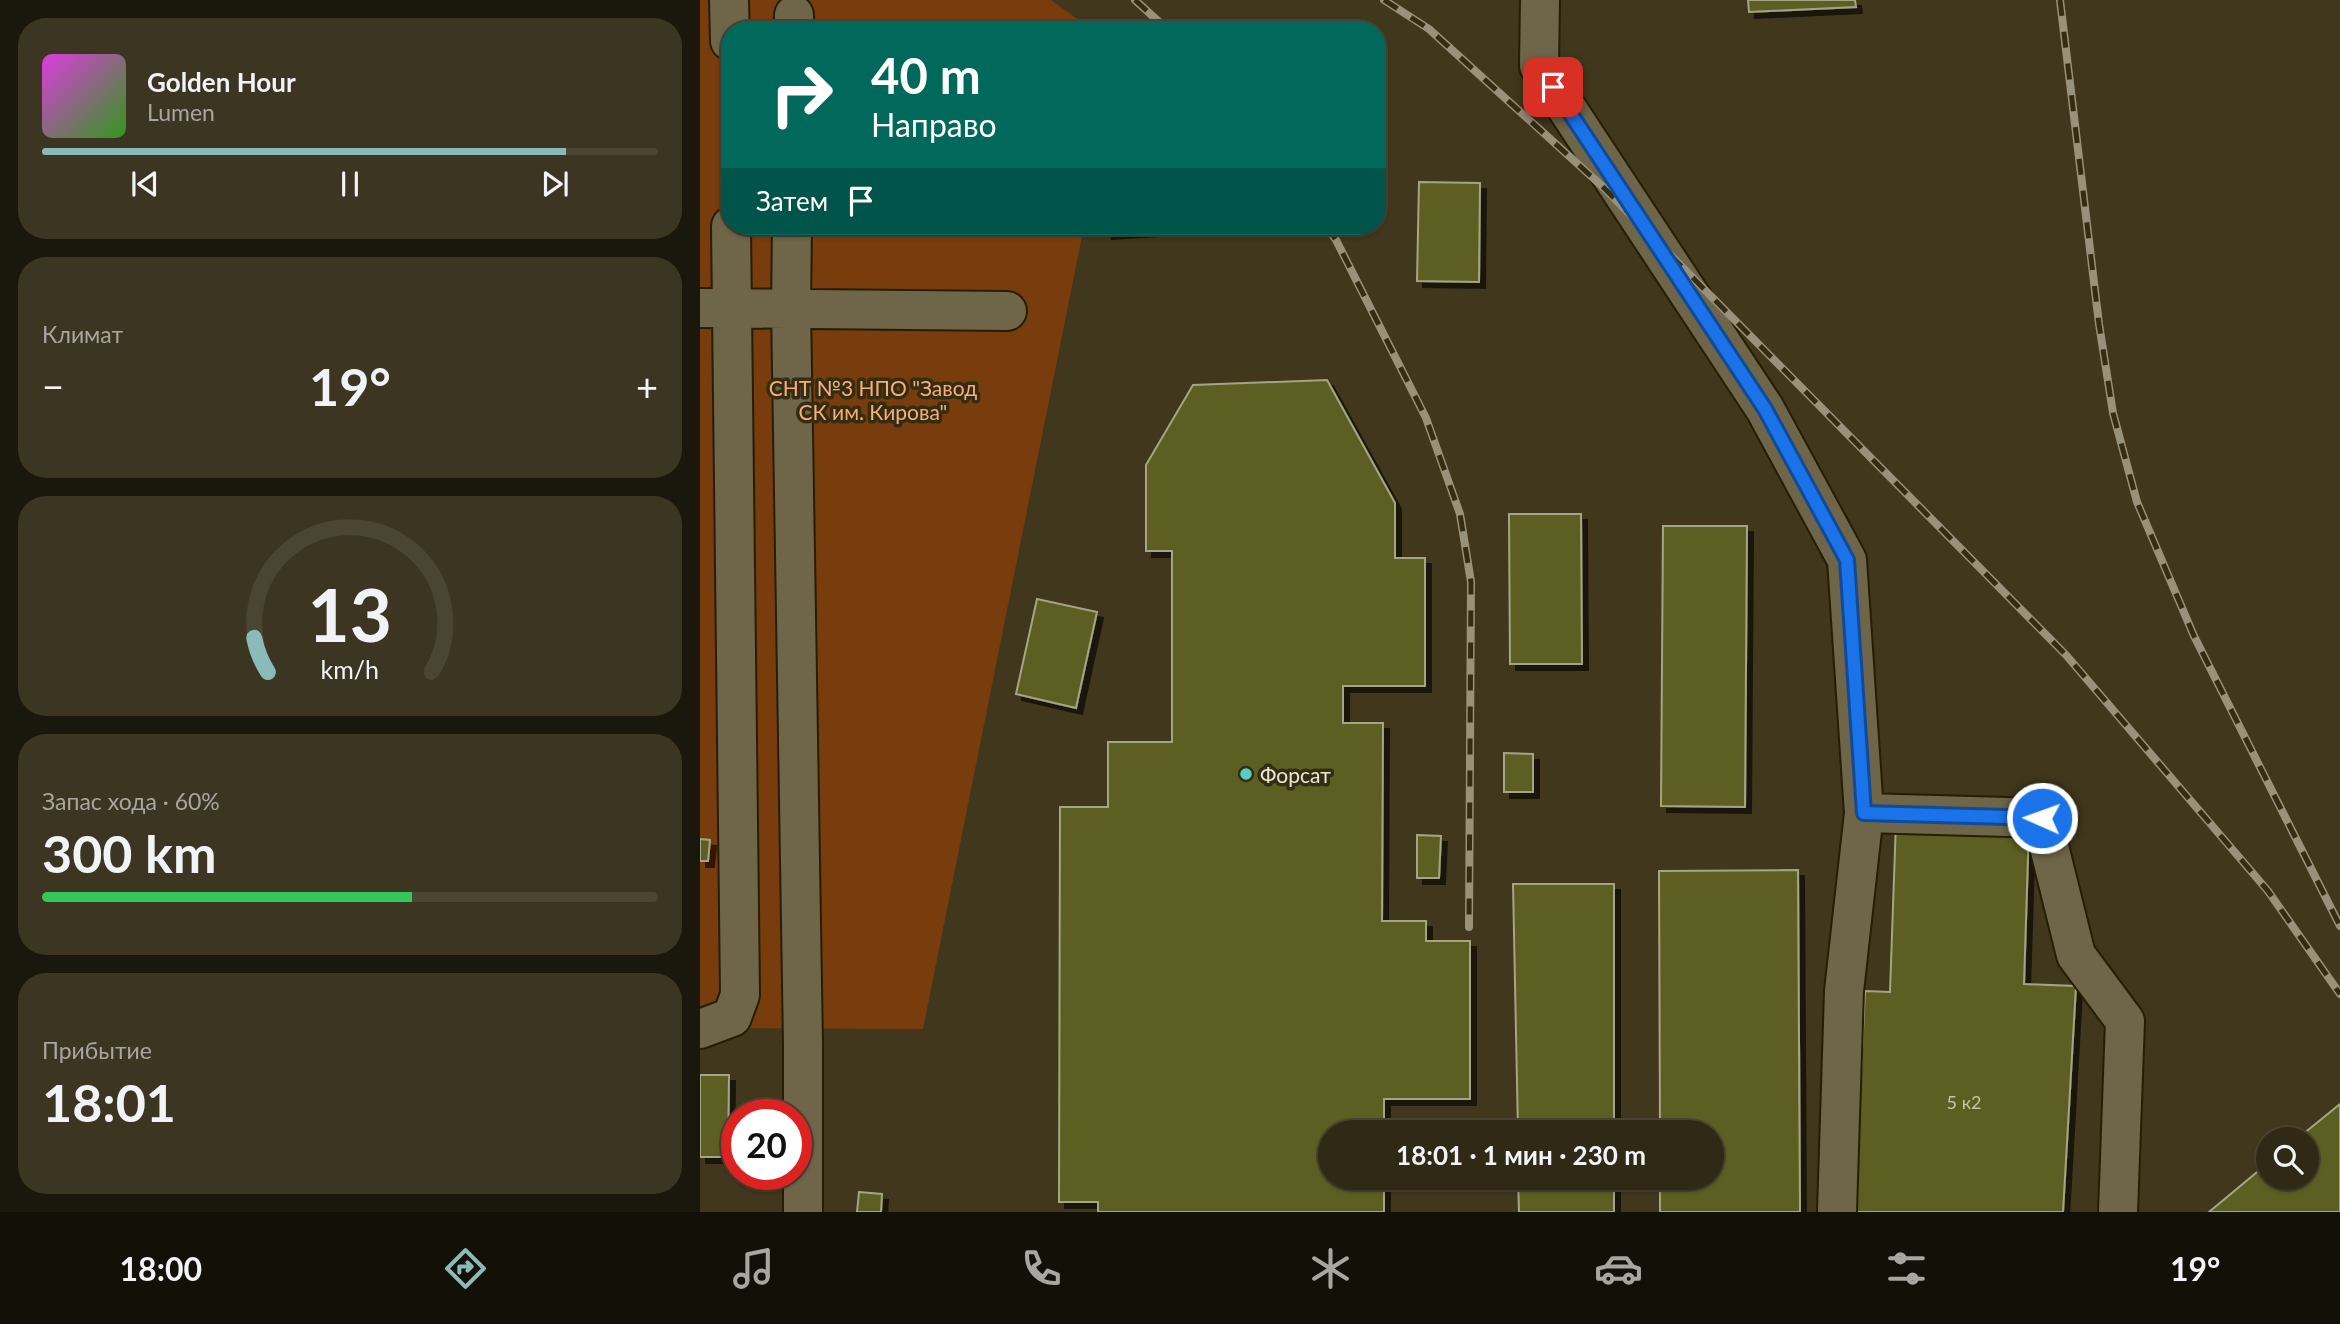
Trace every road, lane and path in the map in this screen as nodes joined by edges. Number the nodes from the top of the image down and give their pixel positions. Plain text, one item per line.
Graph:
1 (729, 0) edge
2 (1540, 0) edge
3 (730, 21) edge
4 (729, 235) edge
5 (792, 235) edge
6 (716, 308) edge
7 (791, 308) junction
8 (1007, 311) dead end
9 (1864, 813) junction
10 (700, 1029) edge
11 (803, 1212) edge
12 (1837, 1212) edge
13 (2118, 1212) edge

1 - 3 street
2 - 9 street
4 - 6 street
5 - 7 street
6 - 7 street
6 - 10 street
7 - 8 street
7 - 11 street
9 - 12 street
9 - 13 street

